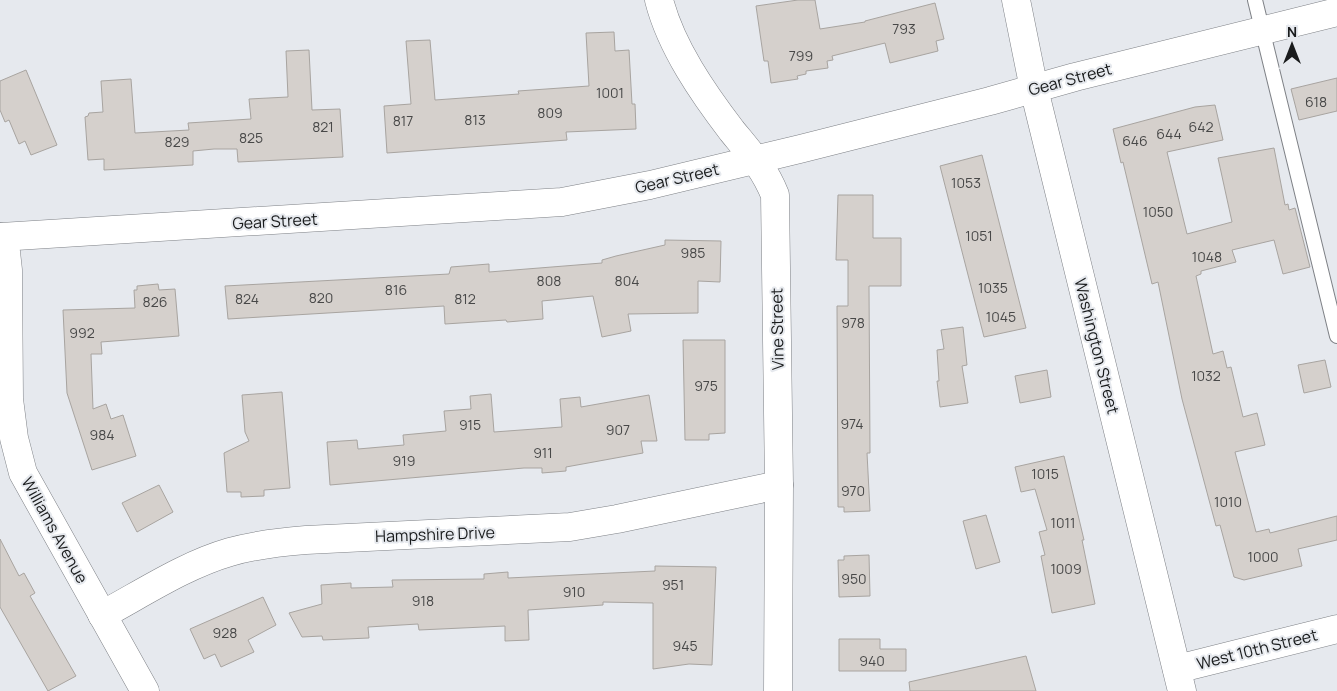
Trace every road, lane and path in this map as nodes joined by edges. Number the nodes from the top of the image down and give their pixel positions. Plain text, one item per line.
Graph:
1 (659, 0) edge
2 (1016, 0) edge
3 (1255, 0) edge
4 (1337, 12) edge
5 (1263, 30) junction
6 (1034, 89) junction
7 (756, 158) junction
8 (0, 237) edge
9 (1337, 336) edge
10 (779, 485) junction
11 (102, 614) junction
12 (1337, 629) edge
13 (1180, 680) edge
14 (145, 691) edge
15 (778, 691) edge

1 - 7 street, Vine Street
2 - 6 street, Washington Street
3 - 5 lane
4 - 5 street, Gear Street
5 - 6 street, Gear Street
5 - 9 lane
6 - 7 street, Gear Street
6 - 13 street, Washington Street
7 - 8 street, Gear Street
7 - 10 street, Vine Street
8 - 11 street, Williams Avenue
10 - 11 street, Hampshire Drive
10 - 15 street, Vine Street
11 - 14 street, Williams Avenue
12 - 13 street, West 10th Street

